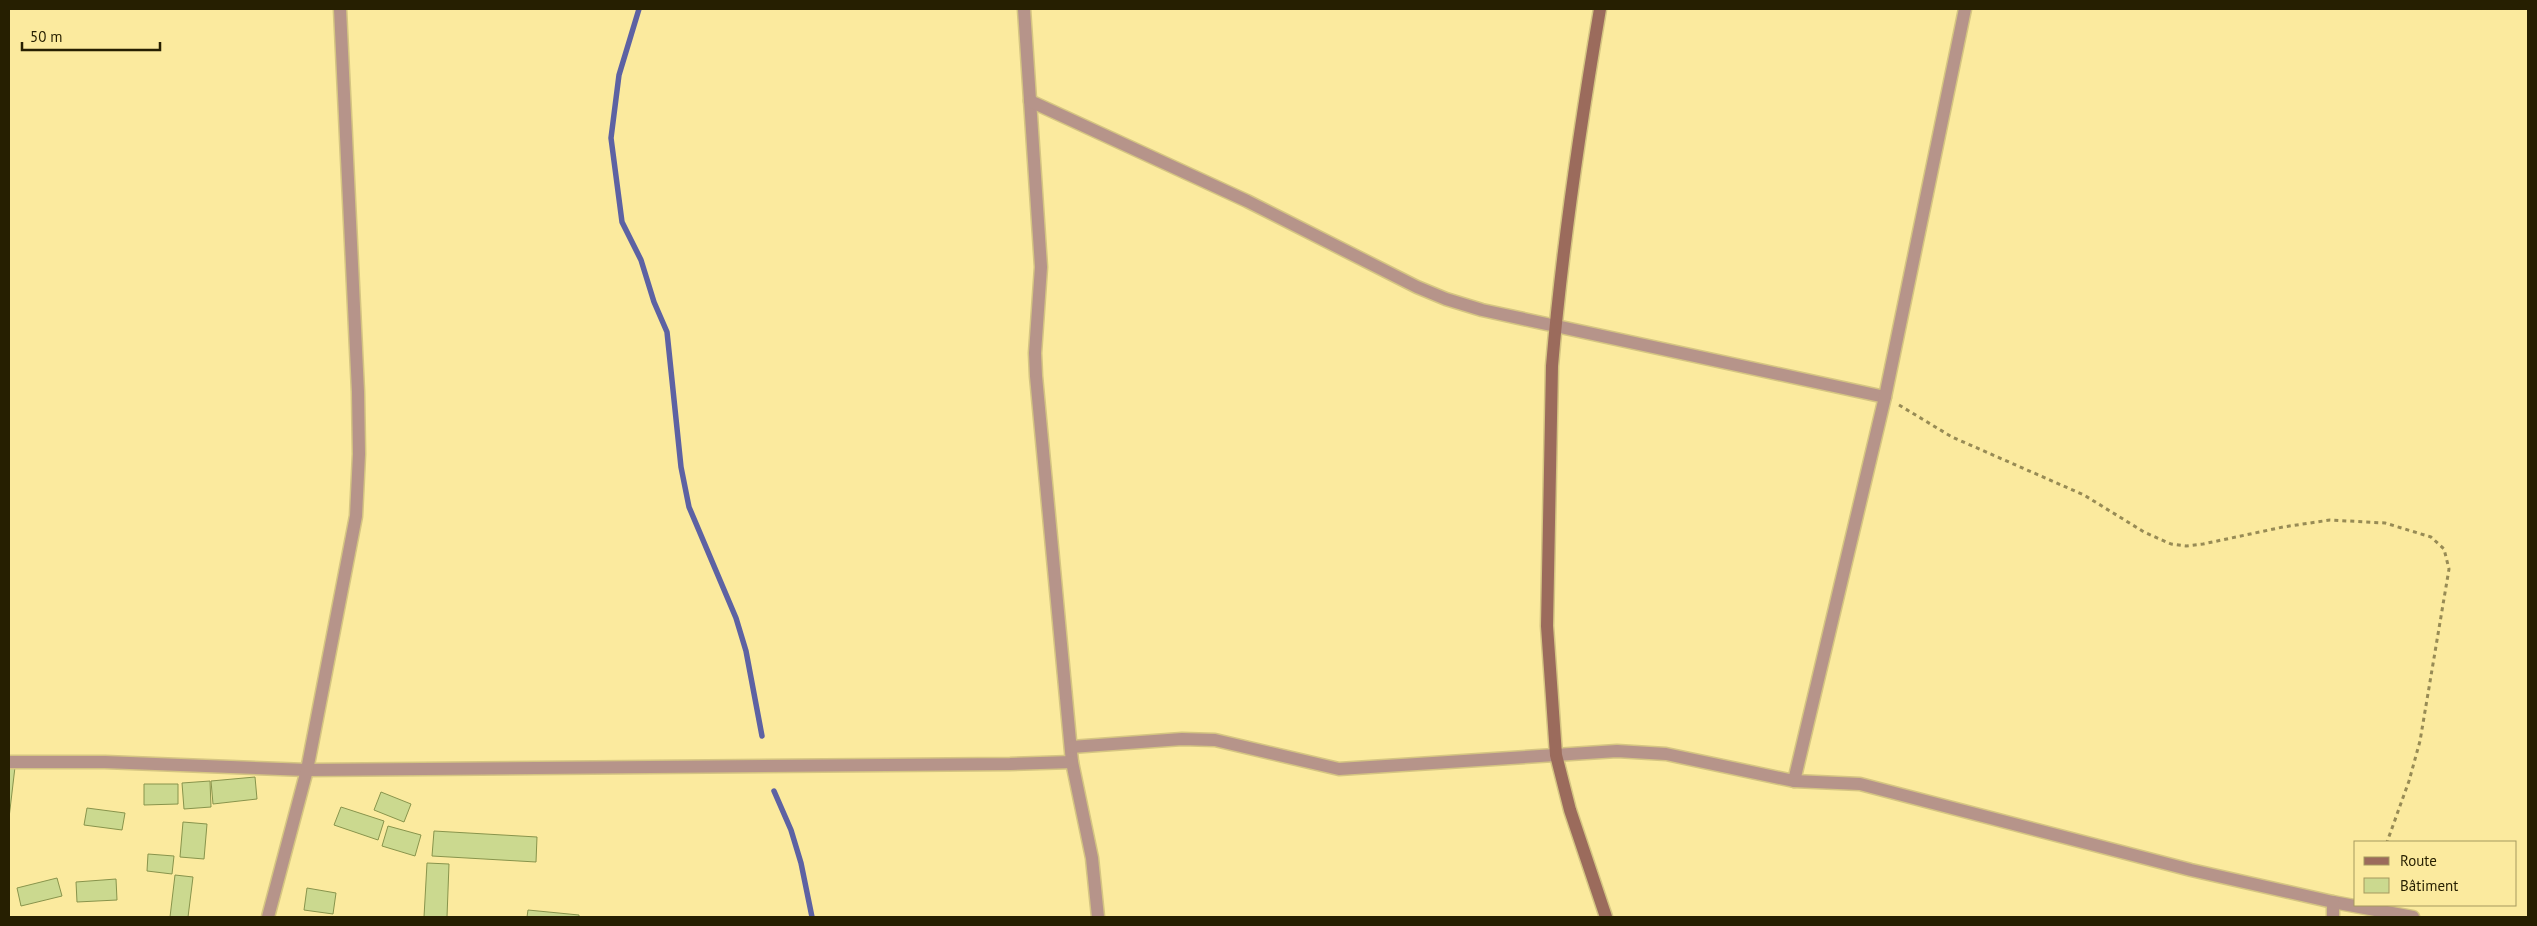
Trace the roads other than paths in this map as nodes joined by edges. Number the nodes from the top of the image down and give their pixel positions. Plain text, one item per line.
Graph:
1 (340, 9) edge
2 (1024, 9) edge
3 (1600, 9) edge
4 (1965, 9) edge
5 (1030, 101) junction
6 (1555, 325) junction
7 (1886, 397) junction
8 (1071, 747) junction
9 (1556, 755) junction
10 (9, 762) edge
11 (1072, 762) junction
12 (307, 770) junction
13 (1794, 781) junction
14 (2333, 902) junction
15 (2354, 906) edge
16 (2354, 906) edge
17 (268, 917) edge
18 (1098, 917) edge
19 (1606, 917) edge
20 (2333, 917) edge
21 (2413, 917) edge

1 - 12 street
2 - 5 street
3 - 6 street
4 - 7 street
5 - 6 street
5 - 8 street
6 - 7 street
6 - 9 street
7 - 13 street
8 - 9 street
8 - 11 street
9 - 13 street
9 - 19 street
10 - 12 street
11 - 12 street
11 - 18 street
12 - 17 street
13 - 14 street
14 - 16 street
14 - 20 street
15 - 21 street

